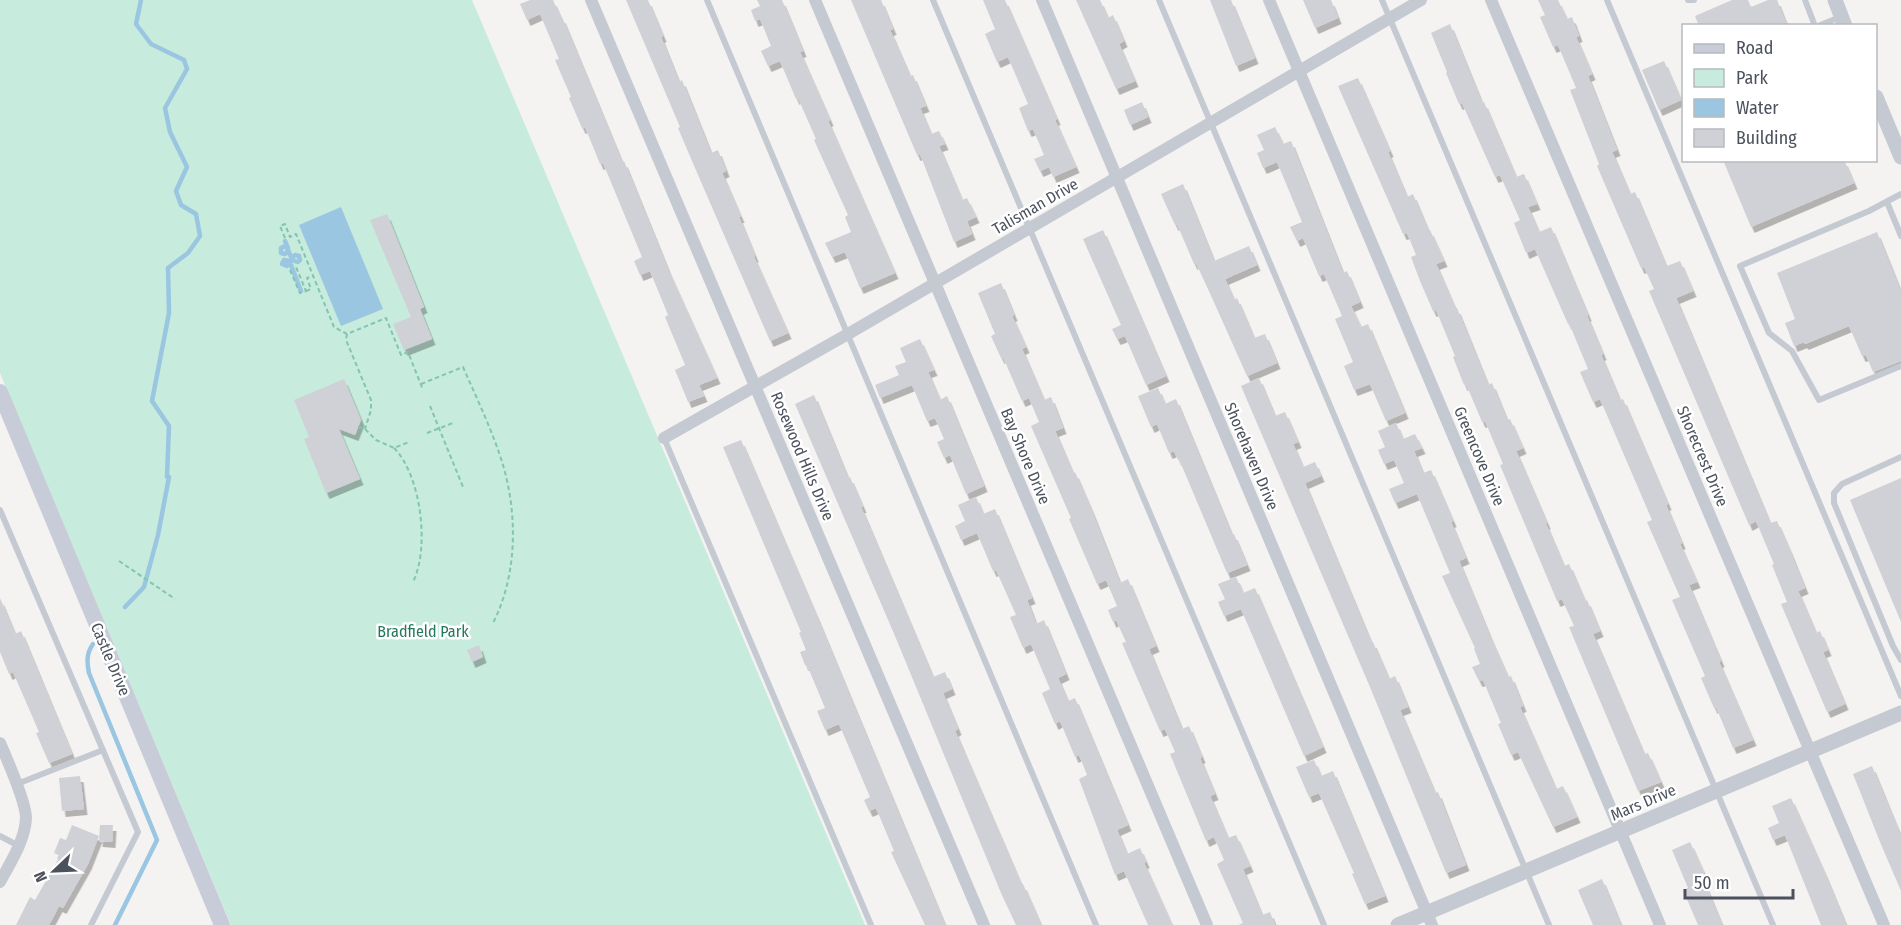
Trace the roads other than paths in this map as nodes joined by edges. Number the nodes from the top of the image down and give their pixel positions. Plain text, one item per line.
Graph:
1 (591, 0) edge
2 (707, 0) edge
3 (815, 0) edge
4 (933, 0) edge
5 (1042, 0) edge
6 (1159, 0) edge
7 (1269, 0) edge
8 (1382, 0) edge
9 (1421, 0) edge
10 (1491, 0) edge
11 (1607, 0) edge
12 (1688, 0) edge
13 (1694, 0) edge
14 (1805, 0) edge
15 (1841, 9) edge
16 (1390, 19) junction
17 (1816, 24) edge
18 (1820, 24) edge
19 (1299, 72) junction
20 (1877, 103) edge
21 (1211, 123) junction
22 (1901, 157) edge
23 (1118, 177) junction
24 (1901, 194) edge
25 (1887, 202) junction
26 (1030, 228) junction
27 (1899, 228) edge
28 (1901, 236) edge
29 (935, 283) junction
30 (848, 334) junction
31 (1901, 366) edge
32 (756, 386) junction
33 (0, 393) edge
34 (664, 438) joint
35 (1901, 457) edge
36 (0, 510) edge
37 (1901, 660) edge
38 (1901, 696) edge
39 (1901, 713) edge
40 (0, 742) edge
41 (103, 750) junction
42 (1811, 750) junction
43 (16, 784) junction
44 (1716, 791) junction
45 (1621, 831) junction
46 (0, 836) edge
47 (19, 846) junction
48 (1526, 871) junction
49 (0, 882) edge
50 (1430, 919) edge
51 (91, 925) edge
52 (222, 925) edge
53 (871, 925) edge
54 (984, 925) edge
55 (1096, 925) edge
56 (1207, 925) edge
57 (1324, 925) edge
58 (1398, 925) edge
59 (1549, 925) edge
60 (1660, 925) edge
61 (1773, 925) edge
62 (1884, 925) edge

1 - 32 street, Rosewood Hills Drive
2 - 30 lane
3 - 29 street, Bay Shore Drive
4 - 26 lane
5 - 23 street, Shorehaven Drive
6 - 21 lane
7 - 19 street, Greencove Drive
8 - 16 lane
9 - 16 street, Talisman Drive
10 - 42 street, Shorecrest Drive
11 - 38 lane
12 - 13 lane
14 - 17 lane
15 - 18 lane
16 - 19 street, Talisman Drive
16 - 44 lane
19 - 21 street, Talisman Drive
19 - 45 street, Greencove Drive
20 - 22 street
21 - 23 street, Talisman Drive
21 - 48 lane
23 - 26 street, Talisman Drive
23 - 50 street, Shorehaven Drive
24 - 25 lane
25 - 27 lane
25 - 31 lane
26 - 29 street, Talisman Drive
26 - 57 lane
27 - 28 lane
29 - 30 street, Talisman Drive
29 - 56 street, Bay Shore Drive
30 - 32 street, Talisman Drive
30 - 55 lane
32 - 34 street, Talisman Drive
32 - 54 street, Rosewood Hills Drive
33 - 52 main road, Castle Drive
34 - 53 lane
35 - 37 lane
36 - 41 lane
39 - 42 street, Mars Drive
40 - 43 street
41 - 43 lane
41 - 51 lane
42 - 44 street, Mars Drive
42 - 62 street, Shorecrest Drive
43 - 47 street
44 - 45 street, Mars Drive
44 - 61 lane
45 - 48 street, Mars Drive
45 - 60 street, Greencove Drive
46 - 47 lane
47 - 49 street
48 - 50 street, Mars Drive
48 - 59 lane
50 - 58 street, Mars Drive

